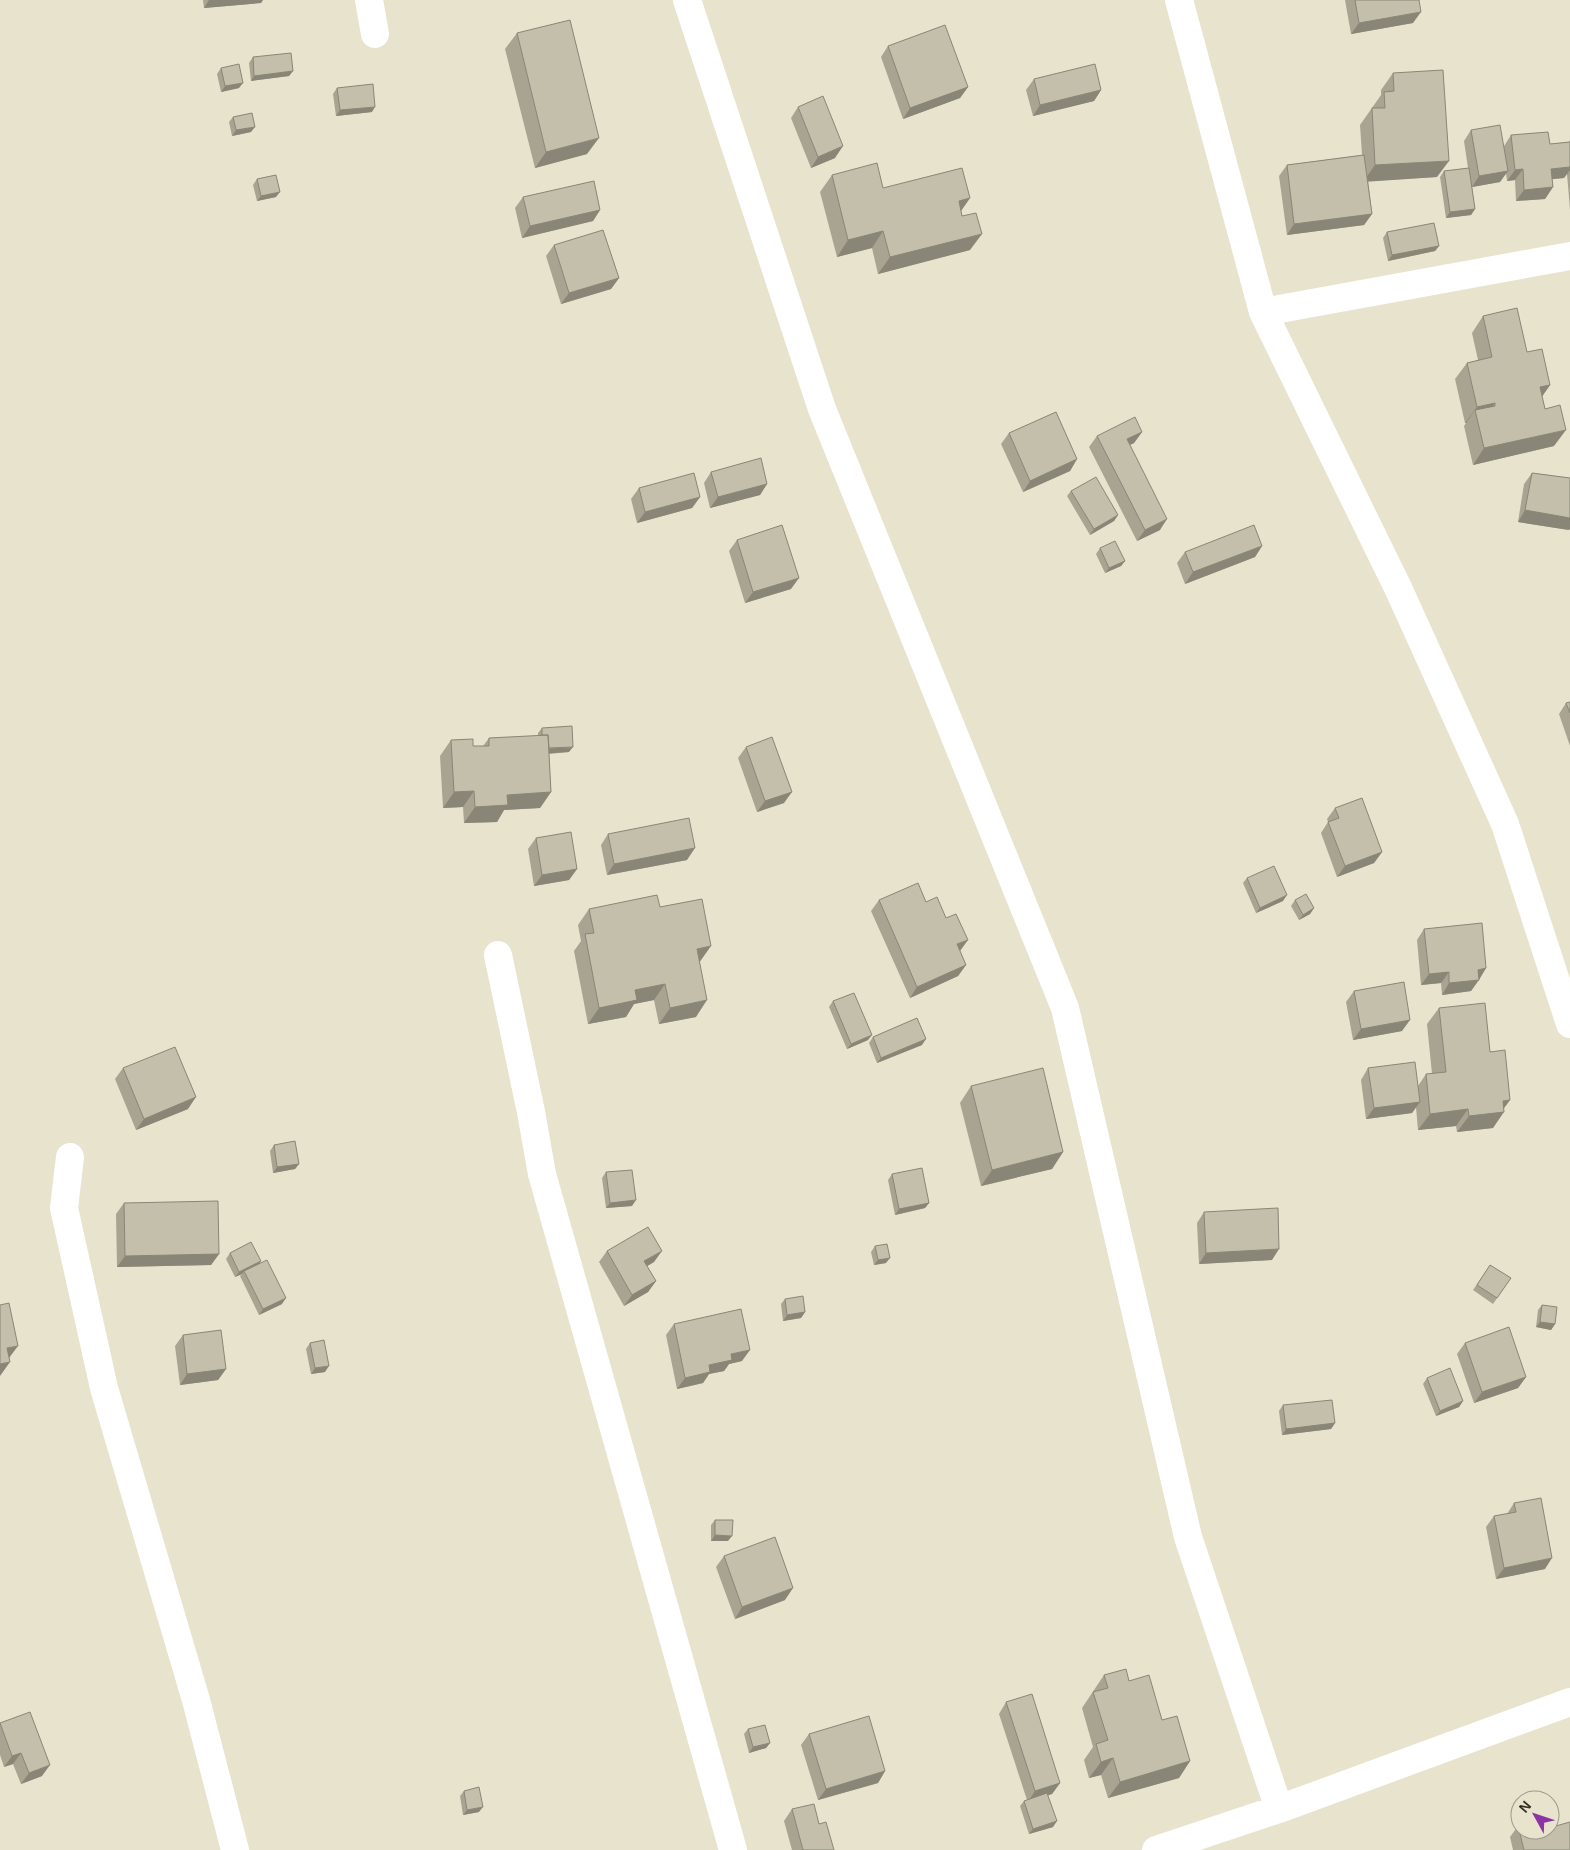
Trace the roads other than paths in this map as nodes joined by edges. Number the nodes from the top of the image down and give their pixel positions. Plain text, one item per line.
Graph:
1 (368, 0) edge
2 (687, 0) edge
3 (1179, 0) edge
4 (375, 34) dead end
5 (1570, 256) edge
6 (1263, 312) junction
7 (498, 955) dead end
8 (1570, 1024) edge
9 (70, 1157) dead end
10 (1570, 1702) edge
11 (1280, 1809) junction
12 (236, 1850) edge
13 (733, 1850) edge
14 (1156, 1850) edge

1 - 4 street
2 - 11 street
3 - 6 street
5 - 6 street
6 - 8 street
7 - 13 street
9 - 12 street
10 - 11 street
11 - 14 street

